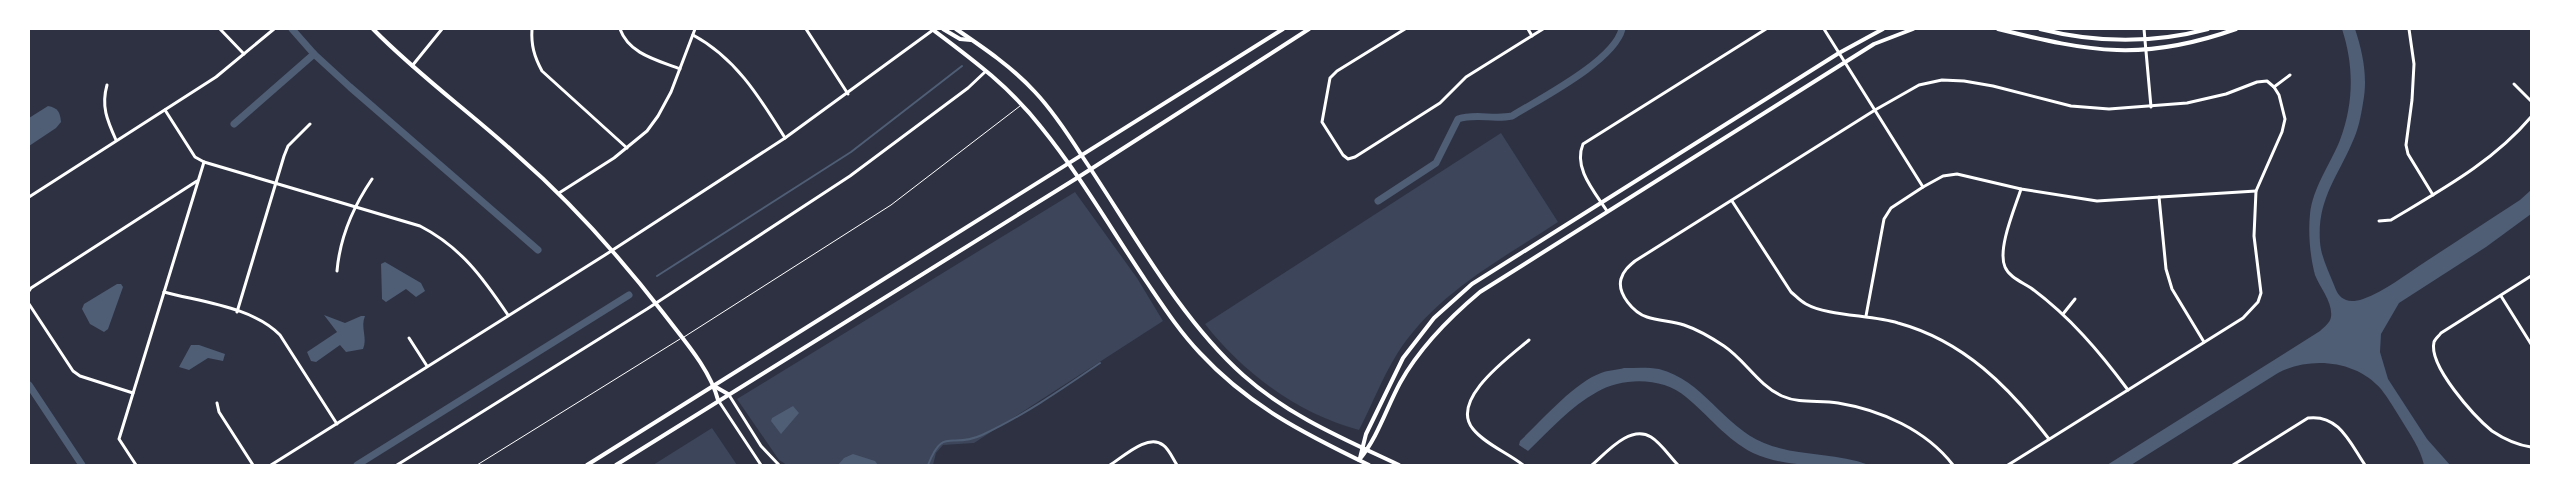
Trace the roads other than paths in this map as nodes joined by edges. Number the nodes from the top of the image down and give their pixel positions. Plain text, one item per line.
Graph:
1 (220, 29) edge
2 (274, 29) edge
3 (373, 29) edge
4 (442, 29) edge
5 (532, 29) edge
6 (620, 29) edge
7 (695, 29) edge
8 (806, 29) edge
9 (932, 29) edge
10 (943, 29) edge
11 (956, 29) edge
12 (1283, 29) edge
13 (1309, 29) edge
14 (1405, 29) edge
15 (1528, 29) edge
16 (1543, 29) edge
17 (1766, 29) edge
18 (1824, 29) edge
19 (1883, 29) edge
20 (1913, 29) edge
21 (1998, 29) edge
22 (2040, 29) edge
23 (2144, 29) edge
24 (2208, 29) edge
25 (2236, 29) edge
26 (2408, 29) edge
27 (693, 35) junction
28 (1532, 36) junction
29 (972, 40) junction
30 (2145, 40) junction
31 (2146, 51) junction
32 (1839, 53) junction
33 (244, 54) junction
34 (1845, 62) junction
35 (412, 66) junction
36 (680, 69) junction
37 (987, 70) junction
38 (2290, 75) dead end
39 (107, 84) dead end
40 (2514, 84) dead end
41 (2274, 87) junction
42 (848, 94) junction
43 (2531, 101) edge
44 (1022, 104) junction
45 (2151, 107) junction
46 (165, 110) junction
47 (1875, 110) junction
48 (2531, 117) edge
49 (310, 124) dead end
50 (785, 138) junction
51 (116, 140) junction
52 (627, 148) junction
53 (1082, 155) junction
54 (204, 162) junction
55 (1068, 164) junction
56 (1090, 168) junction
57 (1077, 178) junction
58 (372, 179) dead end
59 (197, 181) junction
60 (277, 182) junction
61 (1923, 187) junction
62 (2021, 189) junction
63 (2256, 191) junction
64 (559, 193) junction
65 (2433, 195) junction
66 (29, 197) edge
67 (2159, 197) junction
68 (1732, 201) junction
69 (1601, 202) junction
70 (356, 206) junction
71 (1607, 211) junction
72 (2379, 221) dead end
73 (613, 250) junction
74 (337, 270) dead end
75 (2531, 276) edge
76 (29, 291) edge
77 (164, 292) junction
78 (2501, 296) junction
79 (2074, 299) dead end
80 (655, 303) junction
81 (29, 304) edge
82 (238, 312) junction
83 (508, 314) junction
84 (2063, 314) junction
85 (1866, 316) junction
86 (409, 338) dead end
87 (681, 338) junction
88 (1529, 340) dead end
89 (2204, 342) junction
90 (2531, 344) edge
91 (427, 366) junction
92 (714, 386) junction
93 (2128, 390) junction
94 (134, 393) junction
95 (728, 394) junction
96 (718, 400) junction
97 (217, 403) dead end
98 (337, 424) junction
99 (2049, 439) junction
100 (2531, 447) edge
101 (1362, 448) junction
102 (1368, 450) junction
103 (1359, 463) edge
104 (136, 465) edge
105 (253, 465) edge
106 (271, 465) edge
107 (397, 465) edge
108 (477, 465) edge
109 (588, 465) edge
110 (616, 465) edge
111 (761, 465) edge
112 (778, 465) edge
113 (1110, 465) edge
114 (1177, 465) edge
115 (1369, 465) edge
116 (1399, 465) edge
117 (1523, 465) edge
118 (1592, 465) edge
119 (1678, 465) edge
120 (1953, 465) edge
121 (2008, 465) edge
122 (2233, 465) edge
123 (2365, 465) edge

1 - 33 street
2 - 33 street
3 - 35 street
4 - 35 street
5 - 52 street
6 - 36 street
7 - 27 street
8 - 42 street
9 - 37 street
9 - 42 street
10 - 29 street
11 - 29 street
12 - 53 street
13 - 56 street
14 - 28 street
15 - 28 street
16 - 28 street
17 - 69 street
18 - 32 street
19 - 32 street
20 - 34 street
21 - 31 street
22 - 30 street
23 - 30 street
24 - 30 street
25 - 31 street
26 - 65 street
27 - 36 street
27 - 50 street
29 - 53 street
30 - 31 street
31 - 45 street
32 - 34 street
32 - 69 street
33 - 46 street
34 - 47 street
34 - 71 street
35 - 64 street
36 - 52 street
37 - 44 street
37 - 80 street
38 - 41 street
39 - 51 street
40 - 43 street
41 - 45 street
41 - 63 street
42 - 50 street
44 - 55 street
44 - 87 lane
45 - 47 street
46 - 51 street
46 - 54 street
47 - 61 street
47 - 68 street
48 - 65 street
49 - 60 street
50 - 73 street
51 - 66 street
52 - 64 street
53 - 55 street
53 - 56 street
54 - 59 street
54 - 60 street
55 - 57 street
55 - 92 street
56 - 57 street
56 - 101 street
57 - 95 street
57 - 103 street
58 - 70 street
59 - 76 street
59 - 77 street
60 - 70 street
60 - 82 street
61 - 62 street
61 - 85 street
62 - 67 street
62 - 84 street
63 - 67 street
63 - 89 street
64 - 73 street
65 - 72 street
67 - 89 street
68 - 85 street
68 - 120 street
69 - 71 street
69 - 101 street
70 - 74 street
70 - 83 street
71 - 102 street
73 - 80 street
73 - 83 street
75 - 78 street
77 - 82 street
77 - 94 street
78 - 90 street
78 - 100 street
79 - 84 street
80 - 87 street
80 - 107 street
81 - 94 street
82 - 98 street
83 - 91 street
84 - 93 street
85 - 99 street
86 - 91 street
87 - 92 street
87 - 108 lane
88 - 117 street
89 - 93 street
91 - 98 street
92 - 95 street
92 - 96 street
92 - 109 street
93 - 99 street
94 - 104 street
95 - 96 street
95 - 112 street
96 - 110 street
96 - 111 street
97 - 105 street
98 - 106 street
99 - 121 street
101 - 102 street
101 - 103 street
102 - 103 street
102 - 116 street
103 - 115 street
113 - 114 street
118 - 119 street
122 - 123 street

